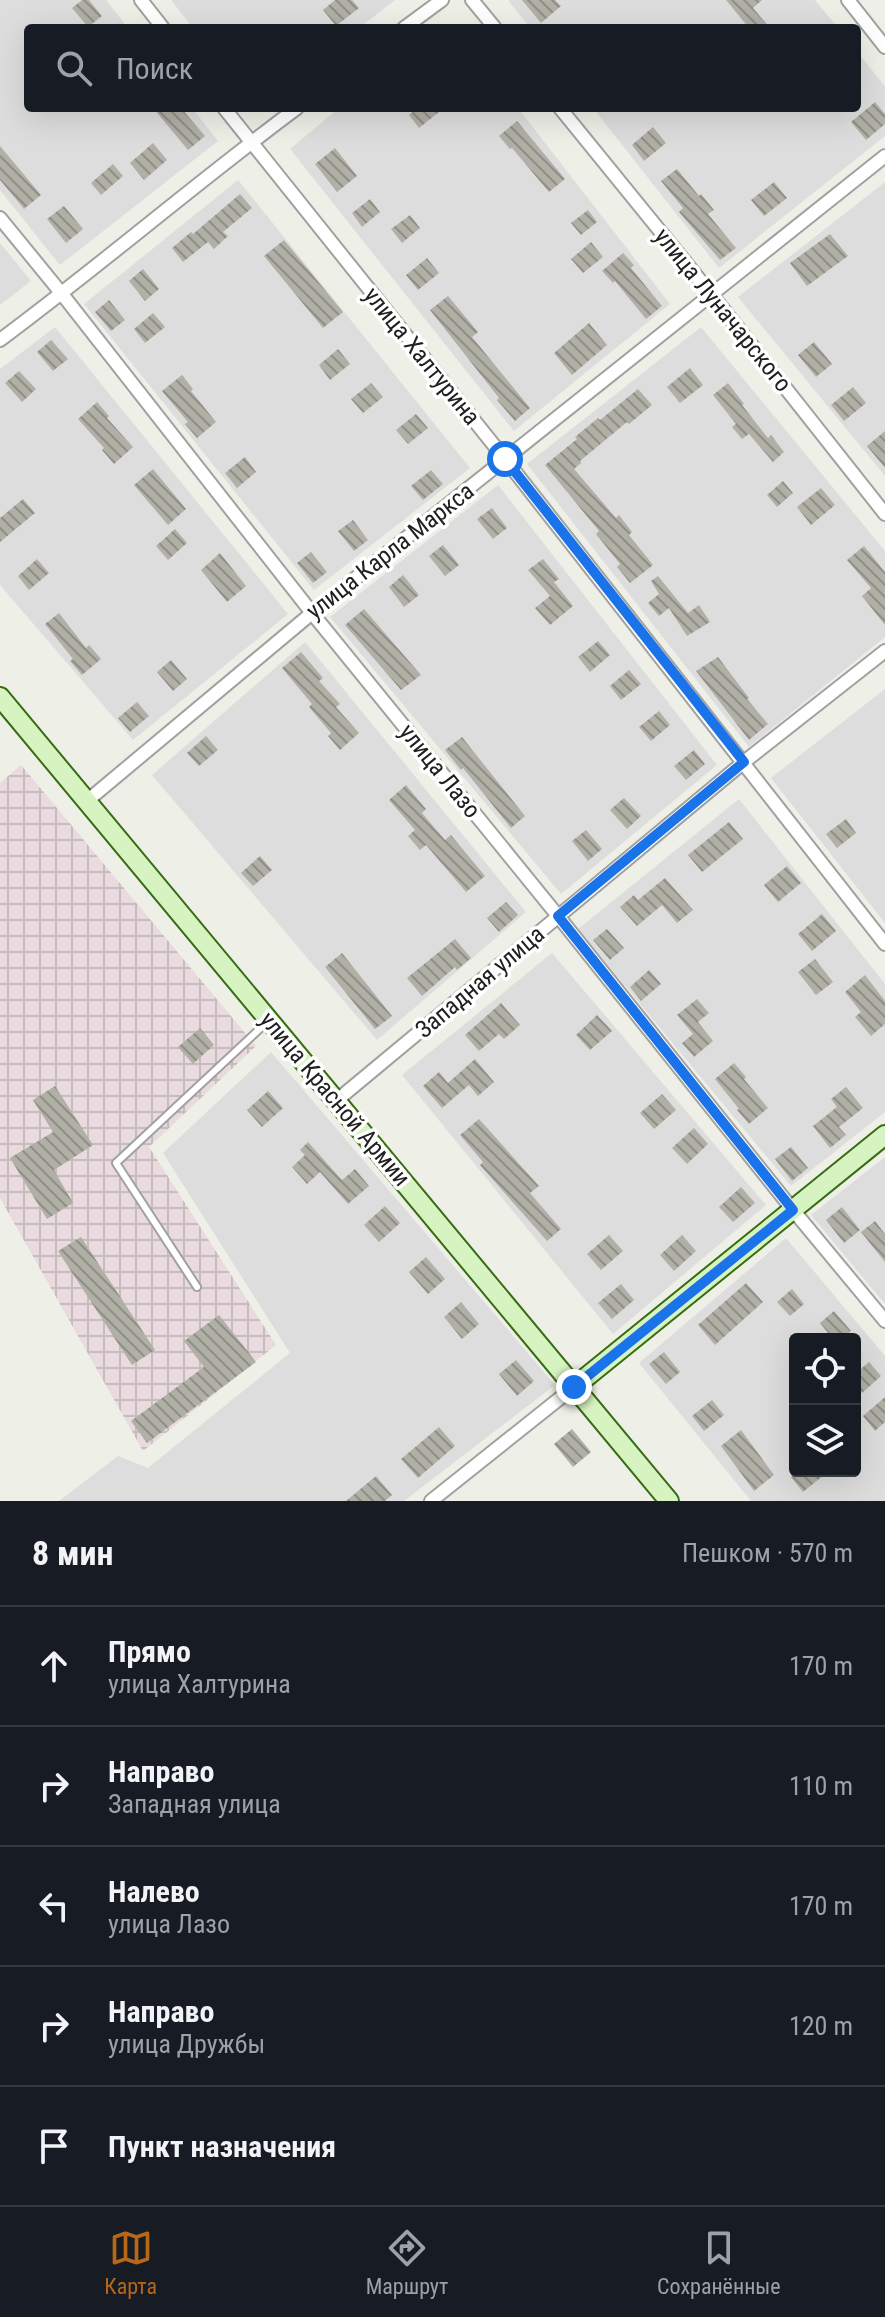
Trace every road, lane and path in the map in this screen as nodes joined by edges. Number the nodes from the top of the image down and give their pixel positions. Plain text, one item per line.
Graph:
1 (141, 0) edge
2 (442, 0) edge
3 (472, 0) edge
4 (848, 0) edge
5 (160, 24) edge
6 (409, 24) edge
7 (492, 24) edge
8 (885, 47) edge
9 (227, 112) edge
10 (291, 112) edge
11 (563, 112) edge
12 (250, 142) junction
13 (885, 156) edge
14 (0, 218) edge
15 (62, 294) junction
16 (712, 295) junction
17 (0, 340) edge
18 (505, 459) junction
19 (885, 514) edge
20 (312, 613) junction
21 (885, 651) edge
22 (0, 697) edge
23 (744, 762) junction
24 (87, 801) junction
25 (558, 916) junction
26 (885, 944) edge
27 (269, 1020) junction
28 (336, 1101) junction
29 (885, 1135) edge
30 (793, 1210) junction
31 (197, 1287) dead end
32 (885, 1321) edge
33 (574, 1387) junction
34 (431, 1501) edge
35 (669, 1501) edge

1 - 5 street
2 - 6 street
3 - 7 street
4 - 8 street
9 - 12 street, улица Халтурина
10 - 12 street
11 - 16 street, улица Луначарского
12 - 15 street
12 - 18 street, улица Халтурина
13 - 16 street, улица Карла Маркса
14 - 15 street, улица Лазо
15 - 17 street
15 - 20 street, улица Лазо
16 - 18 street, улица Карла Маркса
16 - 19 street, улица Луначарского
18 - 20 street, улица Карла Маркса
18 - 23 street, улица Халтурина
20 - 24 street, улица Карла Маркса
20 - 25 street, улица Лазо
21 - 23 street, Западная улица
22 - 24 street, улица Красной Армии
23 - 25 street, Западная улица
23 - 26 street, улица Халтурина
24 - 27 street, улица Красной Армии
25 - 28 street, Западная улица
25 - 30 street, улица Лазо
27 - 28 street, улица Красной Армии
27 - 31 lane
28 - 33 street, улица Красной Армии
29 - 30 street
30 - 32 street, улица Лазо
30 - 33 street
33 - 34 street
33 - 35 street, улица Красной Армии

